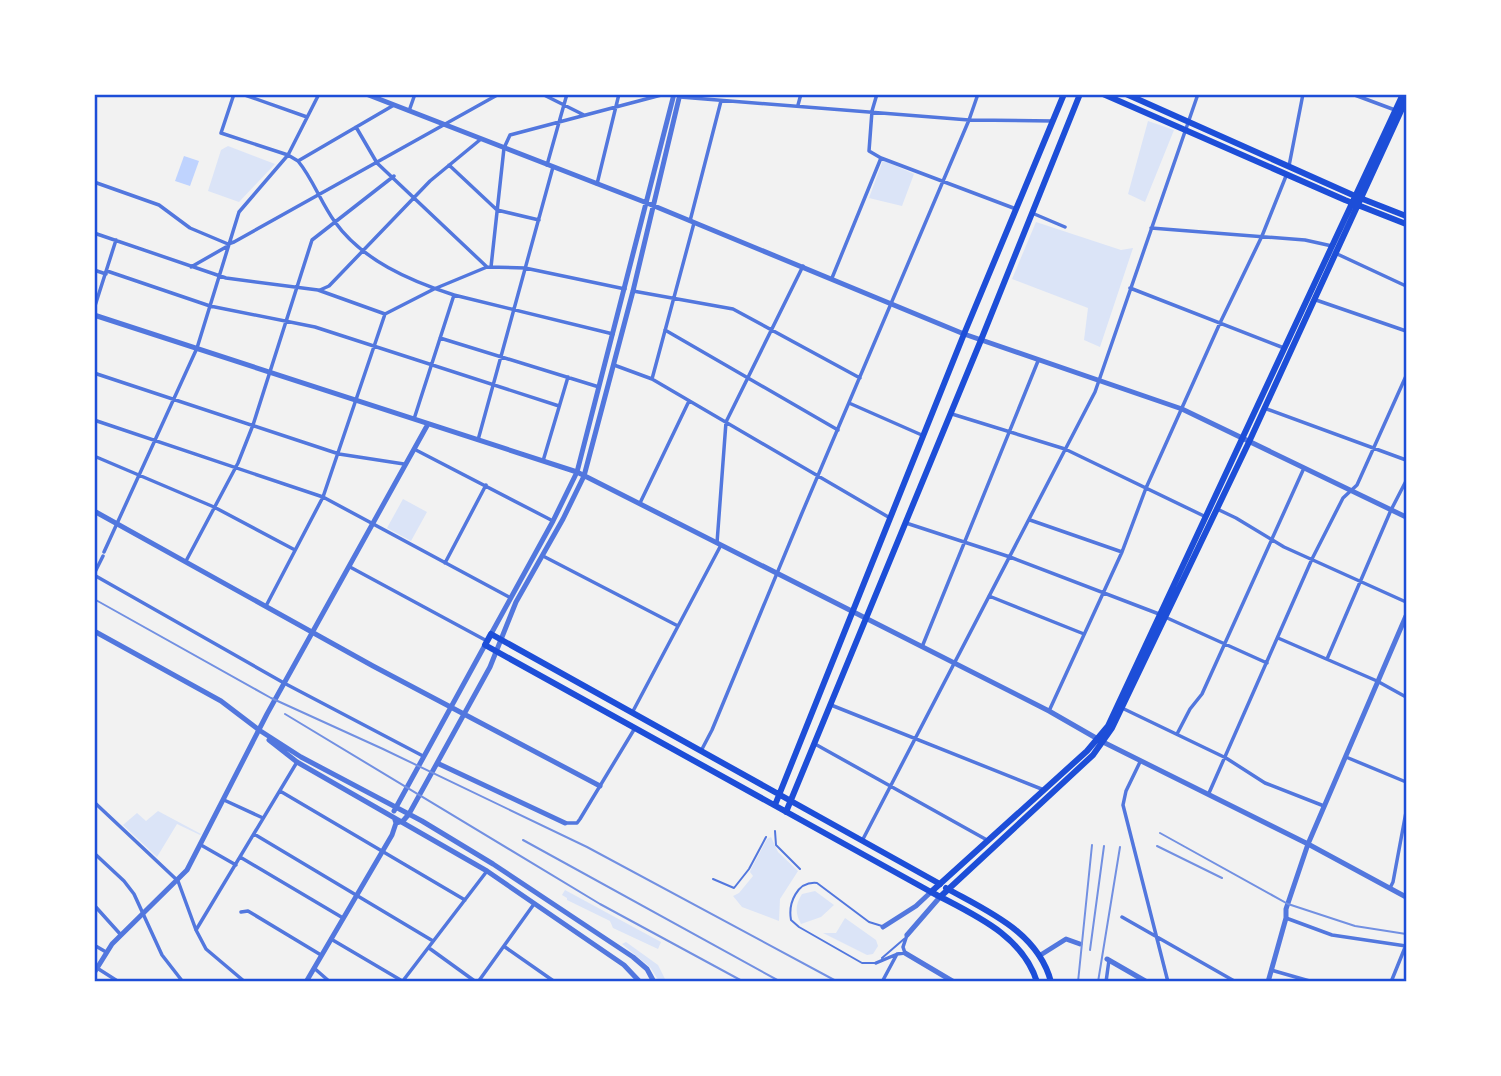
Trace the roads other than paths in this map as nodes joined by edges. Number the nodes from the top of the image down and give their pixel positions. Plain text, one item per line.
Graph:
1 (233, 94) edge
2 (242, 94) edge
3 (319, 94) edge
4 (366, 94) edge
5 (499, 94) edge
6 (542, 94) edge
7 (568, 94) edge
8 (619, 94) edge
9 (665, 94) edge
10 (801, 94) edge
11 (877, 94) edge
12 (978, 94) edge
13 (1064, 94) edge
14 (1080, 94) edge
15 (1103, 94) edge
16 (1126, 94) edge
17 (1199, 94) edge
18 (1303, 94) edge
19 (1352, 94) edge
20 (1403, 94) edge
21 (416, 95) edge
22 (678, 95) edge
23 (720, 98) edge
24 (1406, 100) edge
25 (394, 105) junction
26 (564, 105) junction
27 (798, 105) junction
28 (616, 107) junction
29 (409, 111) junction
30 (872, 111) junction
31 (1401, 111) edge
32 (585, 115) junction
33 (307, 117) junction
34 (969, 120) junction
35 (1053, 121) junction
36 (560, 122) junction
37 (444, 125) junction
38 (1187, 125) junction
39 (356, 127) junction
40 (481, 139) junction
41 (504, 148) junction
42 (288, 155) junction
43 (881, 158) junction
44 (298, 161) junction
45 (377, 163) junction
46 (449, 166) junction
47 (550, 166) junction
48 (1289, 166) junction
49 (1287, 174) junction
50 (394, 176) junction
51 (943, 181) junction
52 (94, 182) edge
53 (597, 184) junction
54 (318, 195) junction
55 (414, 196) junction
56 (1356, 200) junction
57 (650, 205) junction
58 (1016, 209) junction
59 (497, 210) junction
60 (1032, 213) junction
61 (1406, 216) edge
62 (539, 219) junction
63 (692, 222) junction
64 (335, 223) junction
65 (1406, 224) edge
66 (1065, 227) dead end
67 (1151, 228) junction
68 (94, 233) edge
69 (1262, 236) junction
70 (116, 240) junction
71 (228, 245) junction
72 (1334, 250) junction
73 (361, 252) junction
74 (803, 266) junction
75 (191, 267) junction
76 (489, 267) junction
77 (525, 268) junction
78 (94, 270) edge
79 (106, 273) junction
80 (219, 276) junction
81 (832, 278) junction
82 (1406, 286) edge
83 (298, 288) junction
84 (1130, 288) junction
85 (434, 289) junction
86 (625, 289) junction
87 (318, 290) junction
88 (633, 291) junction
89 (454, 295) junction
90 (674, 299) junction
91 (1314, 299) junction
92 (891, 303) junction
93 (211, 306) junction
94 (94, 309) edge
95 (514, 310) junction
96 (384, 314) junction
97 (94, 315) edge
98 (287, 321) junction
99 (1220, 323) junction
100 (665, 330) junction
101 (771, 330) junction
102 (1406, 331) edge
103 (613, 334) junction
104 (964, 334) junction
105 (440, 338) junction
106 (981, 340) junction
107 (373, 346) junction
108 (197, 348) junction
109 (1284, 348) junction
110 (502, 357) junction
111 (1038, 360) junction
112 (432, 365) junction
113 (614, 365) junction
114 (270, 372) junction
115 (94, 373) edge
116 (1406, 376) edge
117 (568, 377) junction
118 (747, 378) junction
119 (860, 378) junction
120 (652, 379) junction
121 (1099, 381) junction
122 (493, 385) junction
123 (599, 387) junction
124 (175, 399) junction
125 (356, 400) junction
126 (689, 401) junction
127 (849, 402) junction
128 (559, 405) junction
129 (1264, 407) junction
130 (1182, 410) junction
131 (950, 414) junction
132 (414, 419) junction
133 (94, 420) edge
134 (726, 422) junction
135 (428, 424) junction
136 (253, 425) junction
137 (838, 430) junction
138 (1009, 431) junction
139 (925, 436) junction
140 (478, 440) junction
141 (156, 441) junction
142 (1245, 441) junction
143 (414, 449) junction
144 (1374, 449) junction
145 (1065, 450) junction
146 (339, 454) junction
147 (94, 456) edge
148 (1406, 460) edge
149 (543, 461) junction
150 (406, 464) junction
151 (236, 468) junction
152 (1304, 468) junction
153 (577, 472) junction
154 (140, 475) junction
155 (584, 476) junction
156 (818, 477) junction
157 (1406, 481) edge
158 (486, 485) junction
159 (1146, 488) junction
160 (1350, 492) junction
161 (323, 496) junction
162 (639, 504) junction
163 (214, 507) junction
164 (1216, 509) junction
165 (1391, 510) junction
166 (94, 512) edge
167 (1206, 517) junction
168 (1406, 517) edge
169 (892, 519) junction
170 (1030, 520) junction
171 (553, 521) junction
172 (904, 522) junction
173 (117, 524) junction
174 (372, 525) junction
175 (1271, 540) junction
176 (965, 542) junction
177 (719, 544) junction
178 (295, 550) junction
179 (1122, 552) junction
180 (543, 556) junction
181 (1010, 557) junction
182 (1312, 559) junction
183 (185, 561) junction
184 (445, 563) junction
185 (350, 567) junction
186 (778, 574) junction
187 (94, 575) edge
188 (1360, 582) junction
189 (1103, 592) junction
190 (989, 596) junction
191 (509, 597) junction
192 (1406, 602) edge
193 (266, 606) junction
194 (854, 612) junction
195 (1162, 615) junction
196 (1406, 616) edge
197 (864, 619) junction
198 (678, 626) junction
199 (94, 631) edge
200 (313, 633) junction
201 (491, 634) junction
202 (1084, 634) junction
203 (1278, 638) junction
204 (501, 639) junction
205 (486, 643) junction
206 (1225, 644) junction
207 (922, 647) junction
208 (497, 652) junction
209 (1327, 659) junction
210 (1267, 663) junction
211 (955, 664) junction
212 (1377, 681) junction
213 (284, 683) junction
214 (1406, 697) edge
215 (830, 704) junction
216 (451, 708) junction
217 (1122, 708) junction
218 (1049, 712) junction
219 (632, 713) junction
220 (464, 714) junction
221 (635, 728) junction
222 (259, 730) junction
223 (1177, 734) junction
224 (916, 738) junction
225 (1101, 740) junction
226 (813, 743) junction
227 (701, 751) junction
228 (423, 756) junction
229 (1346, 757) junction
230 (1226, 758) junction
231 (1141, 759) junction
232 (298, 762) junction
233 (437, 763) junction
234 (1406, 782) edge
235 (600, 786) junction
236 (892, 786) junction
237 (1044, 790) junction
238 (281, 791) junction
239 (1209, 794) junction
240 (779, 795) junction
241 (224, 800) junction
242 (791, 801) junction
243 (94, 802) edge
244 (775, 805) junction
245 (1324, 806) junction
246 (394, 807) junction
247 (786, 812) junction
248 (1406, 812) edge
249 (409, 814) junction
250 (393, 815) junction
251 (264, 818) junction
252 (403, 821) junction
253 (396, 823) junction
254 (565, 823) joint
255 (775, 831) dead end
256 (254, 834) junction
257 (766, 837) dead end
258 (987, 840) junction
259 (862, 841) junction
260 (1308, 844) junction
261 (201, 845) junction
262 (383, 850) junction
263 (96, 854) edge
264 (240, 857) junction
265 (94, 861) edge
266 (236, 865) junction
267 (800, 869) dead end
268 (487, 871) junction
269 (713, 879) dead end
270 (178, 881) junction
271 (940, 884) junction
272 (947, 888) junction
273 (1390, 888) junction
274 (931, 892) junction
275 (356, 895) junction
276 (940, 897) junction
277 (1406, 897) edge
278 (465, 900) junction
279 (534, 903) junction
280 (94, 905) edge
281 (242, 912) dead end
282 (144, 913) junction
283 (1122, 917) dead end
284 (343, 918) junction
285 (1286, 918) junction
286 (883, 927) joint
287 (196, 930) junction
288 (121, 935) junction
289 (907, 935) junction
290 (1158, 936) junction
291 (331, 939) junction
292 (433, 941) junction
293 (1080, 944) dead end
294 (94, 945) edge
295 (1406, 945) edge
296 (504, 946) junction
297 (428, 947) junction
298 (106, 952) junction
299 (905, 953) junction
300 (897, 954) junction
301 (321, 955) junction
302 (1038, 956) junction
303 (1108, 959) joint
304 (876, 963) junction
305 (314, 968) junction
306 (96, 970) edge
307 (1271, 970) junction
308 (236, 974) junction
309 (637, 980) edge
310 (403, 981) edge
311 (119, 982) edge
312 (183, 982) edge
313 (231, 982) edge
314 (245, 982) edge
315 (306, 982) edge
316 (330, 982) edge
317 (477, 982) edge
318 (555, 982) edge
319 (654, 982) edge
320 (882, 982) edge
321 (954, 982) edge
322 (1037, 982) edge
323 (1051, 982) edge
324 (1106, 982) edge
325 (1147, 982) edge
326 (1168, 982) edge
327 (1236, 982) edge
328 (1268, 982) edge
329 (1313, 982) edge
330 (1391, 982) edge

1 - 42 street
2 - 33 street
3 - 33 street
4 - 25 street
5 - 37 street
6 - 26 street
7 - 26 street
8 - 28 street
9 - 28 street
10 - 27 street
11 - 30 street
12 - 34 street
13 - 35 main road
14 - 60 main road
15 - 38 main road
16 - 38 main road
17 - 38 street
18 - 48 street
19 - 31 street
20 - 31 main road
21 - 29 street
22 - 23 street
22 - 57 street
23 - 27 street
23 - 63 street
24 - 31 main road
25 - 29 street
25 - 39 street
26 - 32 street
26 - 36 street
27 - 30 street
28 - 32 street
28 - 53 street
29 - 37 street
30 - 34 street
30 - 43 street
31 - 56 main road
32 - 36 street
33 - 42 street
34 - 35 street
34 - 51 street
35 - 58 main road
36 - 41 street
36 - 47 street
37 - 40 street
37 - 45 street
38 - 48 main road
38 - 49 main road
38 - 67 street
39 - 44 street
39 - 45 street
40 - 41 street
40 - 46 street
41 - 47 street
41 - 59 street
42 - 44 street
42 - 71 street
43 - 51 street
43 - 81 street
44 - 54 street
45 - 50 street
45 - 54 street
46 - 55 street
46 - 59 street
47 - 53 street
47 - 62 street
48 - 56 main road
49 - 56 main road
49 - 69 street
50 - 55 street
50 - 64 street
51 - 58 street
51 - 92 street
52 - 71 street
53 - 57 street
54 - 64 street
54 - 71 street
55 - 73 street
55 - 76 street
56 - 61 main road
56 - 65 main road
56 - 72 main road
57 - 63 street
57 - 86 street
57 - 88 street
58 - 104 main road
59 - 62 street
59 - 76 street
60 - 66 street
60 - 106 main road
62 - 77 street
63 - 74 street
63 - 90 street
64 - 73 street
64 - 83 street
67 - 69 street
67 - 84 street
68 - 70 street
69 - 72 street
69 - 99 street
70 - 75 street
70 - 79 street
71 - 75 street
71 - 80 street
72 - 82 street
72 - 91 main road
72 - 109 main road
73 - 85 street
73 - 87 street
74 - 81 street
74 - 101 street
75 - 80 street
76 - 77 street
76 - 85 street
77 - 86 street
77 - 95 street
78 - 79 street
79 - 93 street
79 - 94 street
80 - 83 street
80 - 93 street
81 - 92 street
83 - 87 street
83 - 98 street
84 - 99 street
84 - 121 street
85 - 89 street
85 - 96 street
86 - 103 street
87 - 96 street
88 - 90 street
88 - 113 street
89 - 95 street
89 - 105 street
90 - 100 street
90 - 101 street
91 - 102 street
91 - 129 main road
92 - 104 street
92 - 119 street
93 - 98 street
93 - 108 street
95 - 103 street
95 - 110 street
96 - 107 street
97 - 108 street
98 - 107 street
98 - 114 street
99 - 109 street
99 - 130 street
100 - 118 street
100 - 120 street
101 - 118 street
101 - 119 street
103 - 123 street
104 - 106 street
104 - 139 main road
105 - 110 street
105 - 112 street
106 - 111 street
106 - 131 main road
107 - 112 street
107 - 125 street
108 - 114 street
108 - 124 street
109 - 142 main road
110 - 117 street
110 - 122 street
111 - 121 street
111 - 138 street
112 - 122 street
112 - 132 street
113 - 120 street
113 - 155 street
114 - 125 street
114 - 136 street
115 - 124 street
116 - 144 street
117 - 123 street
117 - 128 street
118 - 134 street
118 - 137 street
119 - 127 street
120 - 126 street
121 - 130 street
121 - 145 street
122 - 128 street
122 - 140 street
123 - 153 street
124 - 136 street
124 - 141 street
125 - 132 street
125 - 146 street
126 - 134 street
126 - 162 street
127 - 137 street
127 - 139 street
128 - 149 street
129 - 142 main road
129 - 144 street
130 - 142 street
130 - 159 street
131 - 138 street
131 - 172 main road
132 - 135 street
133 - 141 street
134 - 156 street
134 - 177 street
135 - 140 street
135 - 143 street
136 - 146 street
136 - 151 street
137 - 156 street
138 - 145 street
138 - 176 street
139 - 169 main road
140 - 149 street
141 - 151 street
141 - 154 street
142 - 152 street
142 - 164 main road
142 - 167 main road
143 - 150 street
143 - 158 street
144 - 148 street
144 - 160 street
145 - 159 street
145 - 170 street
146 - 150 street
146 - 161 street
147 - 154 street
149 - 153 street
150 - 174 street
151 - 161 street
151 - 163 street
152 - 160 street
152 - 175 street
153 - 155 street
153 - 171 street
154 - 163 street
154 - 173 street
155 - 162 street
155 - 180 street
156 - 169 street
156 - 186 street
157 - 165 street
158 - 171 street
158 - 184 street
159 - 167 street
159 - 179 street
160 - 165 street
160 - 182 street
161 - 174 street
161 - 178 street
162 - 177 street
163 - 178 street
163 - 183 street
164 - 175 street
164 - 195 main road
165 - 168 street
165 - 188 street
166 - 173 street
167 - 195 main road
169 - 194 main road
170 - 179 street
170 - 181 street
171 - 191 street
172 - 176 street
172 - 197 main road
173 - 183 street
173 - 187 street
174 - 184 street
174 - 185 street
175 - 182 street
175 - 206 street
176 - 181 street
176 - 207 street
177 - 186 street
177 - 198 street
178 - 193 street
179 - 189 street
180 - 198 street
180 - 204 street
181 - 189 street
181 - 190 street
182 - 188 street
182 - 203 street
183 - 193 street
184 - 191 street
185 - 200 street
185 - 205 street
186 - 194 street
186 - 227 street
187 - 213 street
188 - 192 street
188 - 209 street
189 - 195 street
189 - 202 street
190 - 202 street
190 - 211 street
191 - 201 street
193 - 200 street
194 - 197 street
194 - 240 main road
195 - 206 street
195 - 217 main road
195 - 225 main road
196 - 212 street
197 - 207 street
197 - 215 main road
198 - 219 street
199 - 222 street
200 - 213 street
200 - 216 street
201 - 204 main road
201 - 205 main road
202 - 218 street
203 - 209 street
203 - 210 street
204 - 208 street
204 - 219 main road
205 - 208 main road
205 - 216 street
206 - 210 street
206 - 223 street
207 - 211 street
208 - 220 street
208 - 221 main road
209 - 212 street
210 - 230 street
211 - 218 street
211 - 224 street
212 - 214 street
212 - 229 street
213 - 222 street
213 - 228 street
215 - 224 street
215 - 226 main road
216 - 220 street
216 - 228 street
217 - 223 street
217 - 225 main road
218 - 225 street
219 - 227 main road
220 - 233 street
220 - 235 street
221 - 235 street
221 - 244 main road
222 - 232 street
222 - 241 street
222 - 246 street
223 - 230 street
224 - 236 street
224 - 237 street
225 - 231 street
225 - 237 main road
225 - 272 main road
226 - 236 street
226 - 242 main road
227 - 240 main road
228 - 246 street
229 - 234 street
229 - 245 street
230 - 239 street
230 - 245 street
231 - 239 street
231 - 290 street
232 - 238 street
232 - 250 street
233 - 249 street
233 - 254 street
235 - 254 street
236 - 258 street
236 - 259 street
237 - 258 main road
238 - 251 street
238 - 262 street
239 - 260 street
240 - 242 main road
240 - 244 main road
241 - 251 street
241 - 261 street
242 - 247 main road
242 - 259 main road
243 - 270 street
244 - 247 main road
245 - 260 street
246 - 249 street
246 - 250 street
247 - 274 main road
248 - 273 street
249 - 252 street
249 - 319 street
250 - 252 street
250 - 253 street
251 - 256 street
252 - 253 street
252 - 268 street
253 - 262 street
255 - 267 lane
256 - 264 street
256 - 275 street
257 - 269 lane
258 - 271 main road
259 - 271 main road
260 - 273 street
260 - 285 street
261 - 266 street
261 - 270 street
262 - 275 street
262 - 278 street
263 - 265 street
263 - 282 street
264 - 266 street
264 - 284 street
266 - 287 street
268 - 278 street
268 - 279 street
270 - 282 street
270 - 287 street
271 - 272 main road
271 - 274 main road
272 - 276 main road
272 - 302 main road
273 - 277 street
274 - 276 main road
274 - 286 street
275 - 284 street
275 - 292 street
276 - 289 street
276 - 322 main road
278 - 292 street
279 - 296 street
279 - 309 street
280 - 288 street
281 - 301 street
282 - 288 street
282 - 312 street
283 - 290 street
284 - 291 street
285 - 295 street
285 - 307 street
286 - 304 lane
287 - 308 street
288 - 298 street
289 - 299 street
289 - 304 lane
290 - 326 street
290 - 327 street
291 - 301 street
291 - 310 street
292 - 297 street
293 - 302 street
294 - 298 street
295 - 330 street
296 - 317 street
296 - 318 street
297 - 310 street
297 - 317 street
298 - 306 street
299 - 300 street
299 - 321 street
300 - 304 street
300 - 320 street
301 - 305 street
302 - 323 main road
303 - 324 street
303 - 325 street
305 - 315 street
305 - 316 street
306 - 311 street
307 - 328 street
307 - 329 street
308 - 313 street
308 - 314 street

